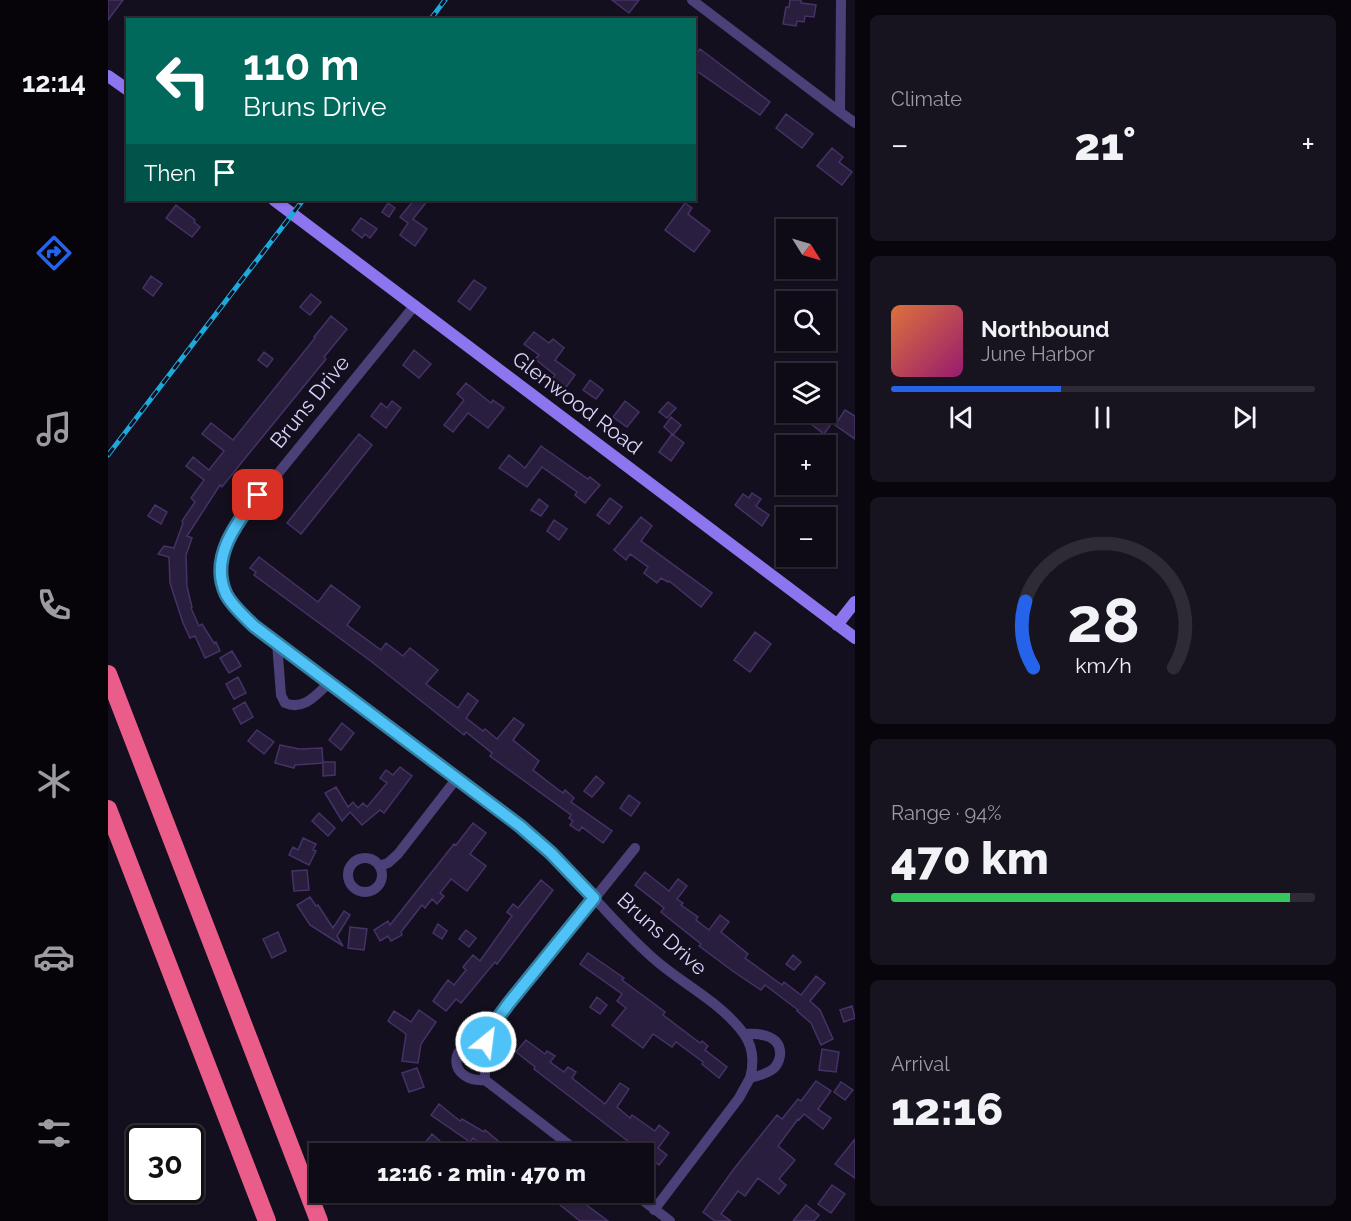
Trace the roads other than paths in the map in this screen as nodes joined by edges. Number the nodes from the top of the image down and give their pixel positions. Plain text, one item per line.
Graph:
1 (692, 0) edge
2 (841, 0) edge
3 (108, 76) edge
4 (126, 89) edge
5 (840, 112) junction
6 (855, 123) edge
7 (275, 201) edge
8 (415, 305) junction
9 (855, 602) edge
10 (837, 625) junction
11 (855, 638) edge
12 (277, 643) junction
13 (108, 674) edge
14 (330, 682) junction
15 (457, 778) junction
16 (108, 809) edge
17 (635, 848) dead end
18 (379, 866) dead end
19 (594, 898) junction
20 (744, 1034) junction
21 (486, 1042) junction
22 (750, 1078) junction
23 (485, 1080) junction
24 (567, 1143) edge
25 (645, 1203) edge
26 (654, 1210) junction
27 (267, 1221) edge
28 (319, 1221) edge
29 (670, 1221) edge

1 - 5 street
2 - 5 street
3 - 4 street
5 - 6 street
7 - 8 street, Glenwood Road
8 - 10 street, Glenwood Road
8 - 12 street, Bruns Drive
9 - 10 street
10 - 11 street, Glenwood Road
12 - 14 street, Bruns Drive
12 - 14 street
13 - 28 highway
14 - 15 street, Bruns Drive
15 - 18 street
15 - 19 street, Bruns Drive
16 - 27 highway
17 - 19 street
19 - 20 street, Bruns Drive
19 - 21 street
20 - 22 street, Bruns Drive
20 - 22 street
21 - 23 street
21 - 23 street
22 - 26 street
23 - 24 street
25 - 26 street
26 - 29 street

